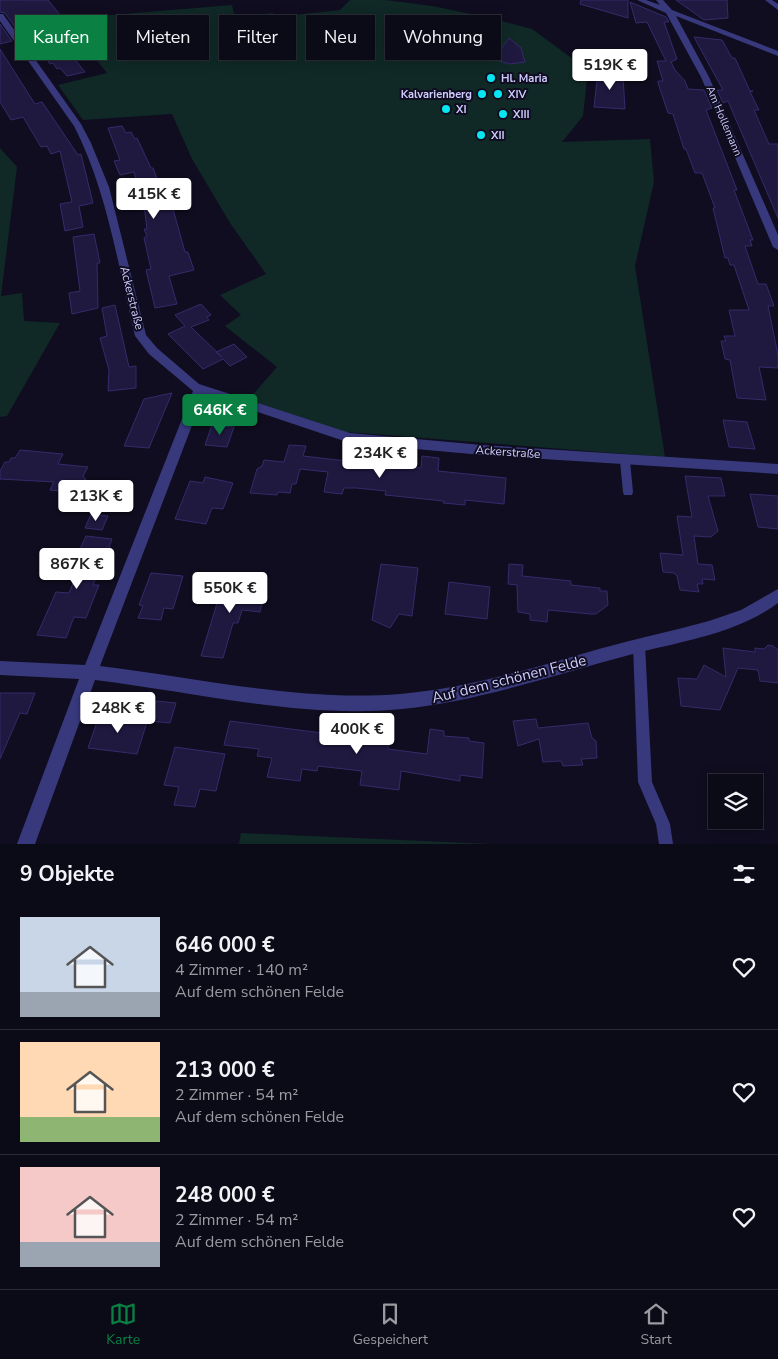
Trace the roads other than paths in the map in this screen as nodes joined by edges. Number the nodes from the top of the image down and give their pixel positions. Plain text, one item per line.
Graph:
1 (640, 0) edge
2 (659, 0) edge
3 (768, 0) edge
4 (778, 8) edge
5 (669, 11) junction
6 (0, 16) edge
7 (778, 54) edge
8 (778, 247) edge
9 (200, 390) junction
10 (625, 461) junction
11 (778, 469) edge
12 (628, 492) dead end
13 (778, 595) edge
14 (640, 645) junction
15 (0, 668) edge
16 (92, 672) junction
17 (26, 844) edge
18 (666, 844) edge

1 - 5 street
2 - 5 street, Am Hollemann
3 - 4 street
5 - 7 street
5 - 8 street, Am Hollemann
6 - 9 street, Ackerstraße
9 - 10 street, Ackerstraße
9 - 16 street
10 - 11 street, Ackerstraße
10 - 12 lane
13 - 14 street, Auf dem schönen Felde
14 - 16 street, Auf dem schönen Felde
14 - 18 lane
15 - 16 street, Auf dem schönen Felde
16 - 17 street

